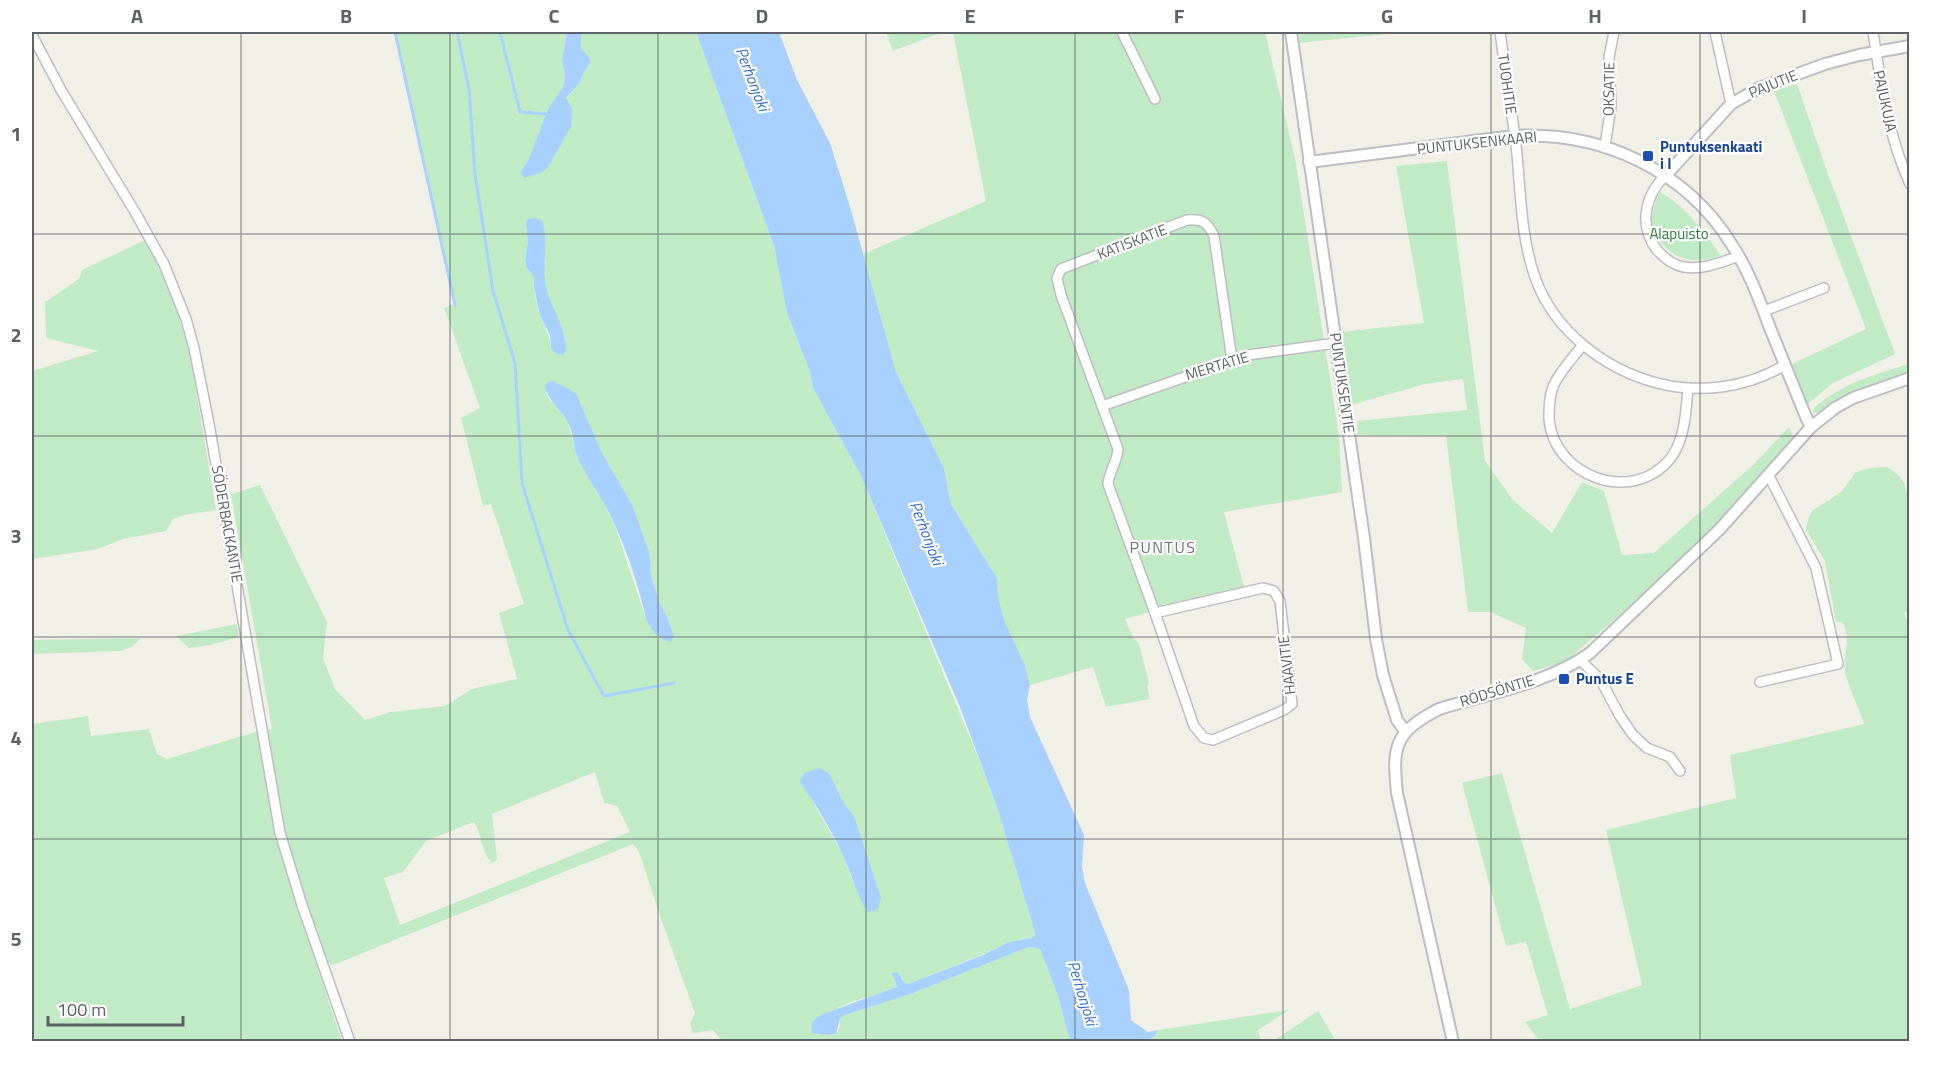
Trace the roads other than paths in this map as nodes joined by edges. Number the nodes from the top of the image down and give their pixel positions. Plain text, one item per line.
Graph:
1 (1122, 32) edge
2 (1291, 32) edge
3 (1500, 32) edge
4 (1614, 32) edge
5 (1715, 32) edge
6 (1873, 32) edge
7 (32, 35) edge
8 (1910, 46) edge
9 (1876, 51) junction
10 (1155, 99) dead end
11 (1731, 104) junction
12 (1514, 136) junction
13 (1605, 146) junction
14 (1309, 162) junction
15 (1666, 175) junction
16 (1910, 184) edge
17 (1739, 256) junction
18 (1824, 288) dead end
19 (1764, 311) junction
20 (1336, 343) junction
21 (1582, 346) junction
22 (1232, 360) junction
23 (1785, 365) junction
24 (1910, 378) edge
25 (1688, 388) junction
26 (1102, 406) junction
27 (1812, 427) junction
28 (1769, 476) junction
29 (1155, 613) junction
30 (1580, 660) junction
31 (1760, 682) dead end
32 (1405, 731) junction
33 (1680, 771) dead end
34 (350, 1041) edge
35 (1453, 1041) edge

1 - 10 street
2 - 14 street, PUNTUKSENTIE
3 - 12 street, TUOHITIE
4 - 13 street, OKSATIE
5 - 11 street
6 - 9 street, PAJUKUJA
7 - 34 street, SÖDERBACKANTIE
8 - 9 street, PAJUTIE
9 - 11 street, PAJUTIE
9 - 16 street, PAJUKUJA
11 - 15 street, PAJUTIE
12 - 13 street, PUNTUKSENKAARI
12 - 14 street, PUNTUKSENKAARI
12 - 21 street, TUOHITIE
13 - 15 street, PUNTUKSENKAARI
14 - 20 street, PUNTUKSENTIE
15 - 17 street, PUNTUKSENKAARI
15 - 17 street
17 - 19 street, PUNTUKSENKAARI
18 - 19 street
19 - 23 street, PUNTUKSENKAARI
20 - 22 street, MERTATIE
20 - 32 street, PUNTUKSENTIE
21 - 25 street
21 - 25 street
22 - 26 street, MERTATIE
22 - 26 street, KATISKATIE
23 - 25 street
23 - 27 street, PUNTUKSENKAARI
24 - 27 street, RÖDSÖNTIE
26 - 29 street, HAAVITIE
27 - 28 street, RÖDSÖNTIE
28 - 30 street, RÖDSÖNTIE
28 - 31 street
29 - 29 street, HAAVITIE
30 - 32 street, RÖDSÖNTIE
30 - 33 street
32 - 35 street

